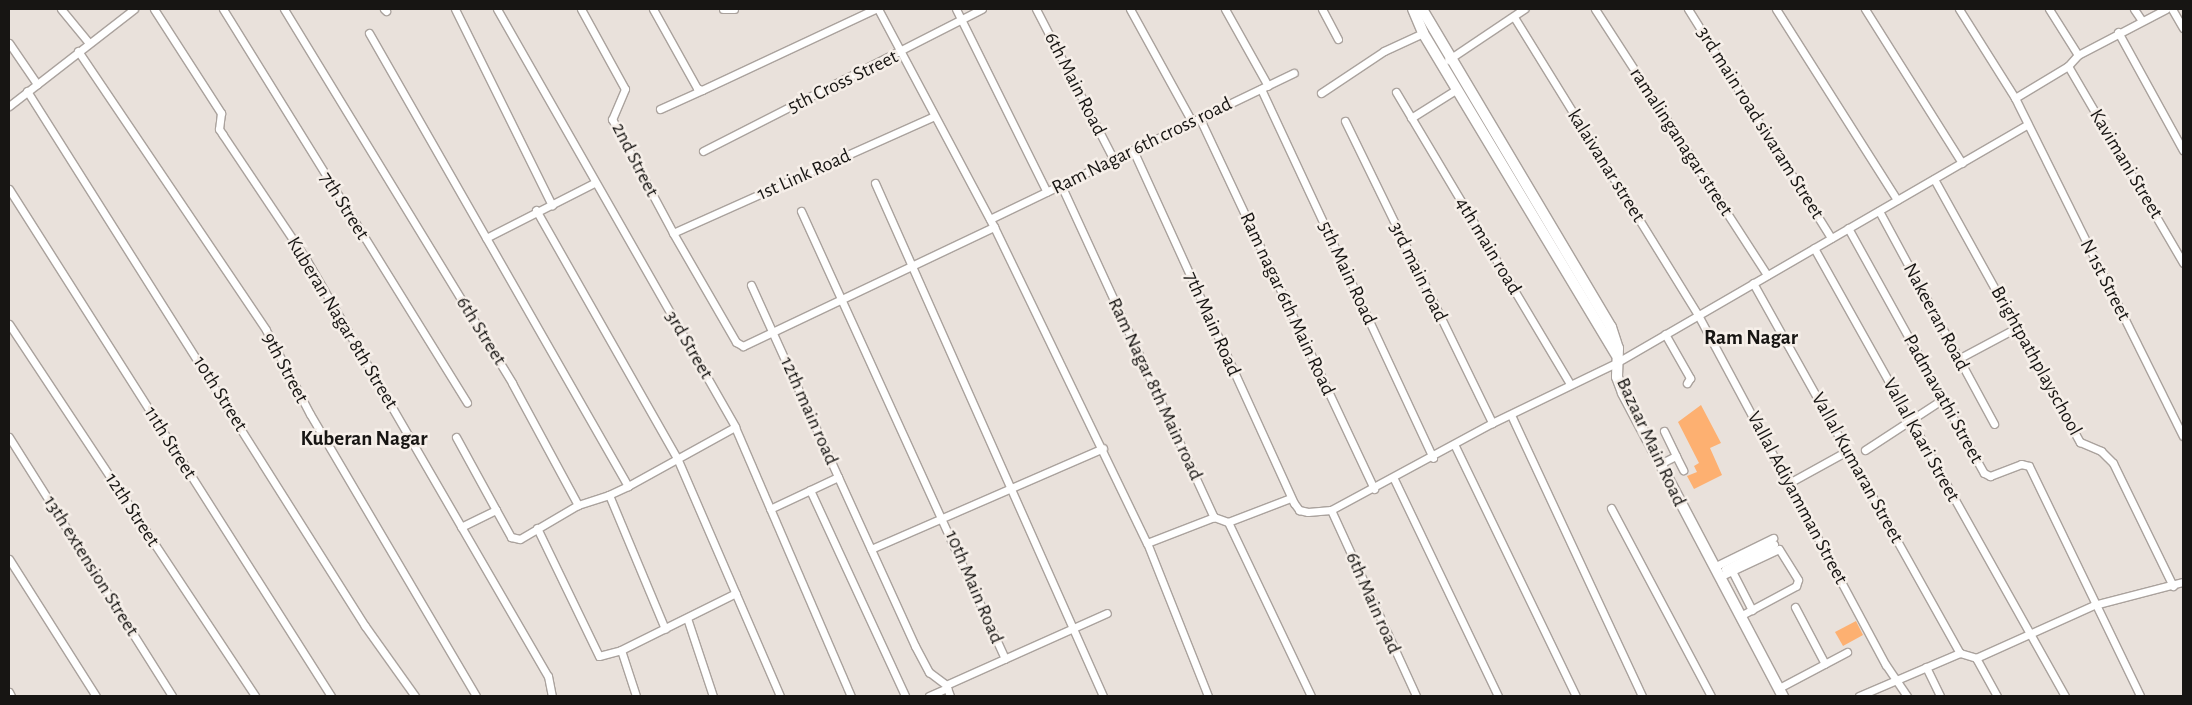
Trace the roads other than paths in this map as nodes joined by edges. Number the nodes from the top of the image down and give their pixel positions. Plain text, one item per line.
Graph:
1 (61, 9) edge
2 (134, 9) edge
3 (154, 9) edge
4 (223, 9) edge
5 (284, 9) edge
6 (455, 9) edge
7 (497, 9) edge
8 (581, 9) edge
9 (653, 9) edge
10 (723, 9) edge
11 (734, 9) edge
12 (876, 9) edge
13 (956, 9) edge
14 (982, 9) edge
15 (1036, 9) edge
16 (1130, 9) edge
17 (1225, 9) edge
18 (1322, 9) edge
19 (1413, 9) edge
20 (1422, 9) edge
21 (1524, 9) edge
22 (1595, 9) edge
23 (1688, 9) edge
24 (1776, 9) edge
25 (1865, 9) edge
26 (1959, 9) edge
27 (2049, 9) edge
28 (2134, 9) edge
29 (2166, 9) edge
30 (2172, 9) edge
31 (1514, 17) junction
32 (962, 20) junction
33 (2142, 21) junction
34 (2183, 28) edge
35 (2118, 32) junction
36 (370, 33) dead end
37 (1423, 33) junction
38 (1338, 39) dead end
39 (9, 43) edge
40 (89, 43) junction
41 (78, 51) junction
42 (903, 52) junction
43 (2078, 55) junction
44 (1446, 62) junction
45 (2068, 66) junction
46 (1294, 73) dead end
47 (37, 84) junction
48 (1265, 88) junction
49 (1457, 89) junction
50 (702, 90) junction
51 (27, 91) junction
52 (1396, 92) dead end
53 (1321, 93) dead end
54 (2015, 98) junction
55 (9, 106) edge
56 (660, 109) dead end
57 (934, 116) junction
58 (1411, 118) junction
59 (1200, 119) junction
60 (1345, 121) dead end
61 (1192, 122) junction
62 (2027, 125) junction
63 (1133, 150) junction
64 (2183, 150) edge
65 (703, 151) dead end
66 (1114, 160) junction
67 (1962, 162) junction
68 (1934, 179) junction
69 (594, 183) junction
70 (875, 183) dead end
71 (1060, 186) junction
72 (9, 189) edge
73 (1047, 192) junction
74 (1896, 200) junction
75 (552, 205) junction
76 (536, 210) junction
77 (802, 211) dead end
78 (1878, 211) junction
79 (990, 219) junction
80 (994, 227) junction
81 (1848, 228) junction
82 (673, 233) junction
83 (486, 238) junction
84 (1831, 238) junction
85 (1814, 248) junction
86 (2183, 263) edge
87 (913, 265) junction
88 (1767, 275) junction
89 (1753, 283) junction
90 (751, 285) dead end
91 (842, 298) junction
92 (1698, 315) junction
93 (9, 324) edge
94 (2018, 327) junction
95 (774, 331) junction
96 (1665, 334) junction
97 (1616, 358) junction
98 (1958, 359) junction
99 (1687, 383) dead end
100 (1570, 384) junction
101 (1943, 399) junction
102 (467, 403) dead end
103 (1511, 415) junction
104 (1909, 422) junction
105 (1492, 423) junction
106 (1994, 424) dead end
107 (735, 427) junction
108 (1664, 431) dead end
109 (2183, 436) edge
110 (9, 437) edge
111 (456, 437) dead end
112 (1455, 446) junction
113 (1103, 448) junction
114 (1865, 450) dead end
115 (1847, 451) junction
116 (1676, 456) junction
117 (677, 458) junction
118 (1433, 458) junction
119 (1658, 465) junction
120 (1683, 470) dead end
121 (838, 477) junction
122 (1394, 479) junction
123 (1789, 483) junction
124 (628, 486) junction
125 (1011, 489) junction
126 (1374, 489) junction
127 (810, 490) junction
128 (609, 495) junction
129 (1292, 498) junction
130 (578, 505) junction
131 (1611, 508) dead end
132 (770, 509) junction
133 (496, 510) junction
134 (1331, 510) junction
135 (942, 516) junction
136 (1214, 517) junction
137 (1228, 522) junction
138 (461, 527) junction
139 (537, 528) junction
140 (1773, 541) dead end
141 (1147, 543) junction
142 (871, 549) junction
143 (9, 558) edge
144 (1732, 571) junction
145 (1716, 572) junction
146 (2183, 582) edge
147 (2173, 586) junction
148 (736, 593) junction
149 (2094, 604) junction
150 (1795, 606) dead end
151 (1752, 610) junction
152 (1107, 613) dead end
153 (1740, 616) junction
154 (687, 618) junction
155 (664, 629) junction
156 (1073, 630) junction
157 (2029, 632) junction
158 (621, 650) junction
159 (1847, 652) dead end
160 (1960, 653) junction
161 (1976, 658) junction
162 (1005, 659) junction
163 (1825, 664) junction
164 (1926, 667) junction
165 (1898, 678) junction
166 (946, 686) junction
167 (9, 692) edge
168 (1781, 692) edge
169 (11, 696) edge
170 (96, 696) edge
171 (172, 696) edge
172 (255, 696) edge
173 (331, 696) edge
174 (414, 696) edge
175 (476, 696) edge
176 (552, 696) edge
177 (636, 696) edge
178 (713, 696) edge
179 (780, 696) edge
180 (851, 696) edge
181 (905, 696) edge
182 (929, 696) edge
183 (950, 696) edge
184 (1103, 696) edge
185 (1208, 696) edge
186 (1311, 696) edge
187 (1416, 696) edge
188 (1498, 696) edge
189 (1576, 696) edge
190 (1642, 696) edge
191 (1711, 696) edge
192 (1859, 696) edge
193 (1907, 696) edge
194 (1940, 696) edge
195 (1998, 696) edge
196 (2065, 696) edge
197 (2140, 696) edge

1 - 40 street
2 - 40 street
3 - 138 street, Kuberan Nagar 8th Street
4 - 102 street, 7th Street
5 - 130 street, 6th Street
6 - 75 street
7 - 69 street, 3rd Street
8 - 82 street, 2nd Street
9 - 50 street
10 - 11 street
12 - 42 street
12 - 50 street
13 - 32 street
14 - 32 street, 5th Cross Street
15 - 66 street, 6th Main Road
16 - 61 street
17 - 48 street, 5th Main Road
18 - 38 street
19 - 37 main road
20 - 44 main road
21 - 31 street
22 - 88 street, ramalinganagar street
23 - 84 street, 3rd main road sivaram Street
24 - 74 street
25 - 67 street
26 - 54 street, N 1st Street
27 - 43 street
28 - 33 street
29 - 33 street
30 - 34 street
31 - 44 street
31 - 92 street, kalaivanar street
32 - 42 street, 5th Cross Street
32 - 73 street
33 - 35 street
35 - 43 street
35 - 64 street
36 - 83 street
37 - 44 main road
37 - 53 street
39 - 47 street
40 - 41 street
41 - 47 street
41 - 175 street, 9th Street
42 - 57 street
42 - 65 street, 5th Cross Street
43 - 45 street
44 - 49 main road
44 - 97 main road, Bazaar Main Road
45 - 54 street
45 - 86 street, Kavimani Street
46 - 48 street, Ram Nagar 6th cross road
47 - 51 street
48 - 59 street, Ram Nagar 6th cross road
48 - 118 street, 5th Main Road
49 - 58 street
49 - 97 main road
50 - 56 street
51 - 55 street
51 - 174 street, 10th Street
52 - 58 street, 4th main road
54 - 62 street, N 1st Street
57 - 79 street
57 - 82 street, 1st Link Road
58 - 100 street, 4th main road
59 - 61 street, Ram Nagar 6th cross road
59 - 126 street, Ram nagar 6th Main Road
60 - 105 street, 3rd main road
61 - 63 street, Ram Nagar 6th cross road
62 - 67 street
62 - 109 street, N 1st Street
63 - 66 street, Ram Nagar 6th cross road
63 - 129 street, 7th Main Road
66 - 71 street, Ram Nagar 6th cross road
67 - 68 street
68 - 74 street
68 - 94 street, Brightpathplayschool
69 - 75 street
69 - 107 street, 3rd Street
70 - 87 street
71 - 73 street, Ram Nagar 6th cross road
71 - 136 street, Ram Nagar 8th Main road
72 - 173 street, 11th Street
73 - 79 street, Ram Nagar 6th cross road
74 - 78 street
75 - 76 street
76 - 83 street
76 - 117 street
77 - 91 street, 10th Main Road
78 - 81 street
78 - 98 street, Nakeeran Road
79 - 80 street
80 - 87 street
80 - 113 street
81 - 84 street
81 - 101 street, Padmavathi Street
82 - 95 street
83 - 124 street
84 - 85 street
85 - 88 street
85 - 104 street, Vallal Kaari Street
87 - 91 street
87 - 125 street
88 - 89 street
89 - 92 street
89 - 115 street, Vallal Kumaran Street
90 - 95 street, 12th main road
91 - 95 street
91 - 135 street, 10th Main Road
92 - 96 street
92 - 123 street, Vallal Adiyamman Street
93 - 172 street, 12th Street
94 - 98 street
94 - 147 street, Brightpathplayschool
95 - 121 street, 12th main road
96 - 97 street
96 - 99 street
97 - 100 street
97 - 119 main road, Bazaar Main Road
98 - 106 street, Nakeeran Road
100 - 103 street
101 - 104 street
101 - 149 street, Padmavathi Street
103 - 105 street
103 - 190 street
104 - 114 street
104 - 157 street, Vallal Kaari Street
105 - 112 street
107 - 117 street
107 - 132 street, 3rd Street
108 - 116 street
110 - 171 street, 13th extension Street
111 - 133 street
112 - 118 street
112 - 189 street
113 - 125 street
113 - 141 street
115 - 123 street
115 - 160 street, Vallal Kumaran Street
116 - 119 street
116 - 120 street
117 - 124 street
117 - 148 street
118 - 122 street
119 - 145 main road, Bazaar Main Road
121 - 127 street, 12th main road
121 - 142 street
122 - 126 street
122 - 188 street
123 - 165 street, Vallal Adiyamman Street
124 - 128 street
125 - 135 street
125 - 156 street
126 - 134 street
127 - 132 street, 12th main road
127 - 181 street
128 - 130 street
128 - 155 street
129 - 134 street
129 - 137 street
130 - 139 street
131 - 191 street
132 - 180 street, 3rd Street
133 - 138 street
133 - 139 street
134 - 187 street, 6th Main road
135 - 142 street
135 - 162 street, 10th Main Road
136 - 137 street
136 - 141 street
137 - 186 street
138 - 176 street, Kuberan Nagar 8th Street
139 - 158 street
140 - 145 street
141 - 185 street
142 - 166 street
143 - 170 street
144 - 145 street
144 - 151 street
144 - 151 street
145 - 153 main road, Bazaar Main Road
146 - 147 street
147 - 149 street
148 - 154 street
148 - 179 street
149 - 157 street
149 - 197 street
150 - 163 street
151 - 153 street
152 - 156 street
153 - 168 main road, Bazaar Main Road
154 - 155 street
154 - 178 street
155 - 158 street
156 - 162 street
156 - 184 street
157 - 161 street
157 - 196 street, Vallal Kaari Street
158 - 177 street
159 - 163 street
160 - 161 street
160 - 164 street
161 - 195 street
162 - 166 street
163 - 168 street
164 - 165 street
164 - 194 street
165 - 192 street
165 - 193 street, Vallal Adiyamman Street
166 - 182 street
166 - 183 street
167 - 169 street

